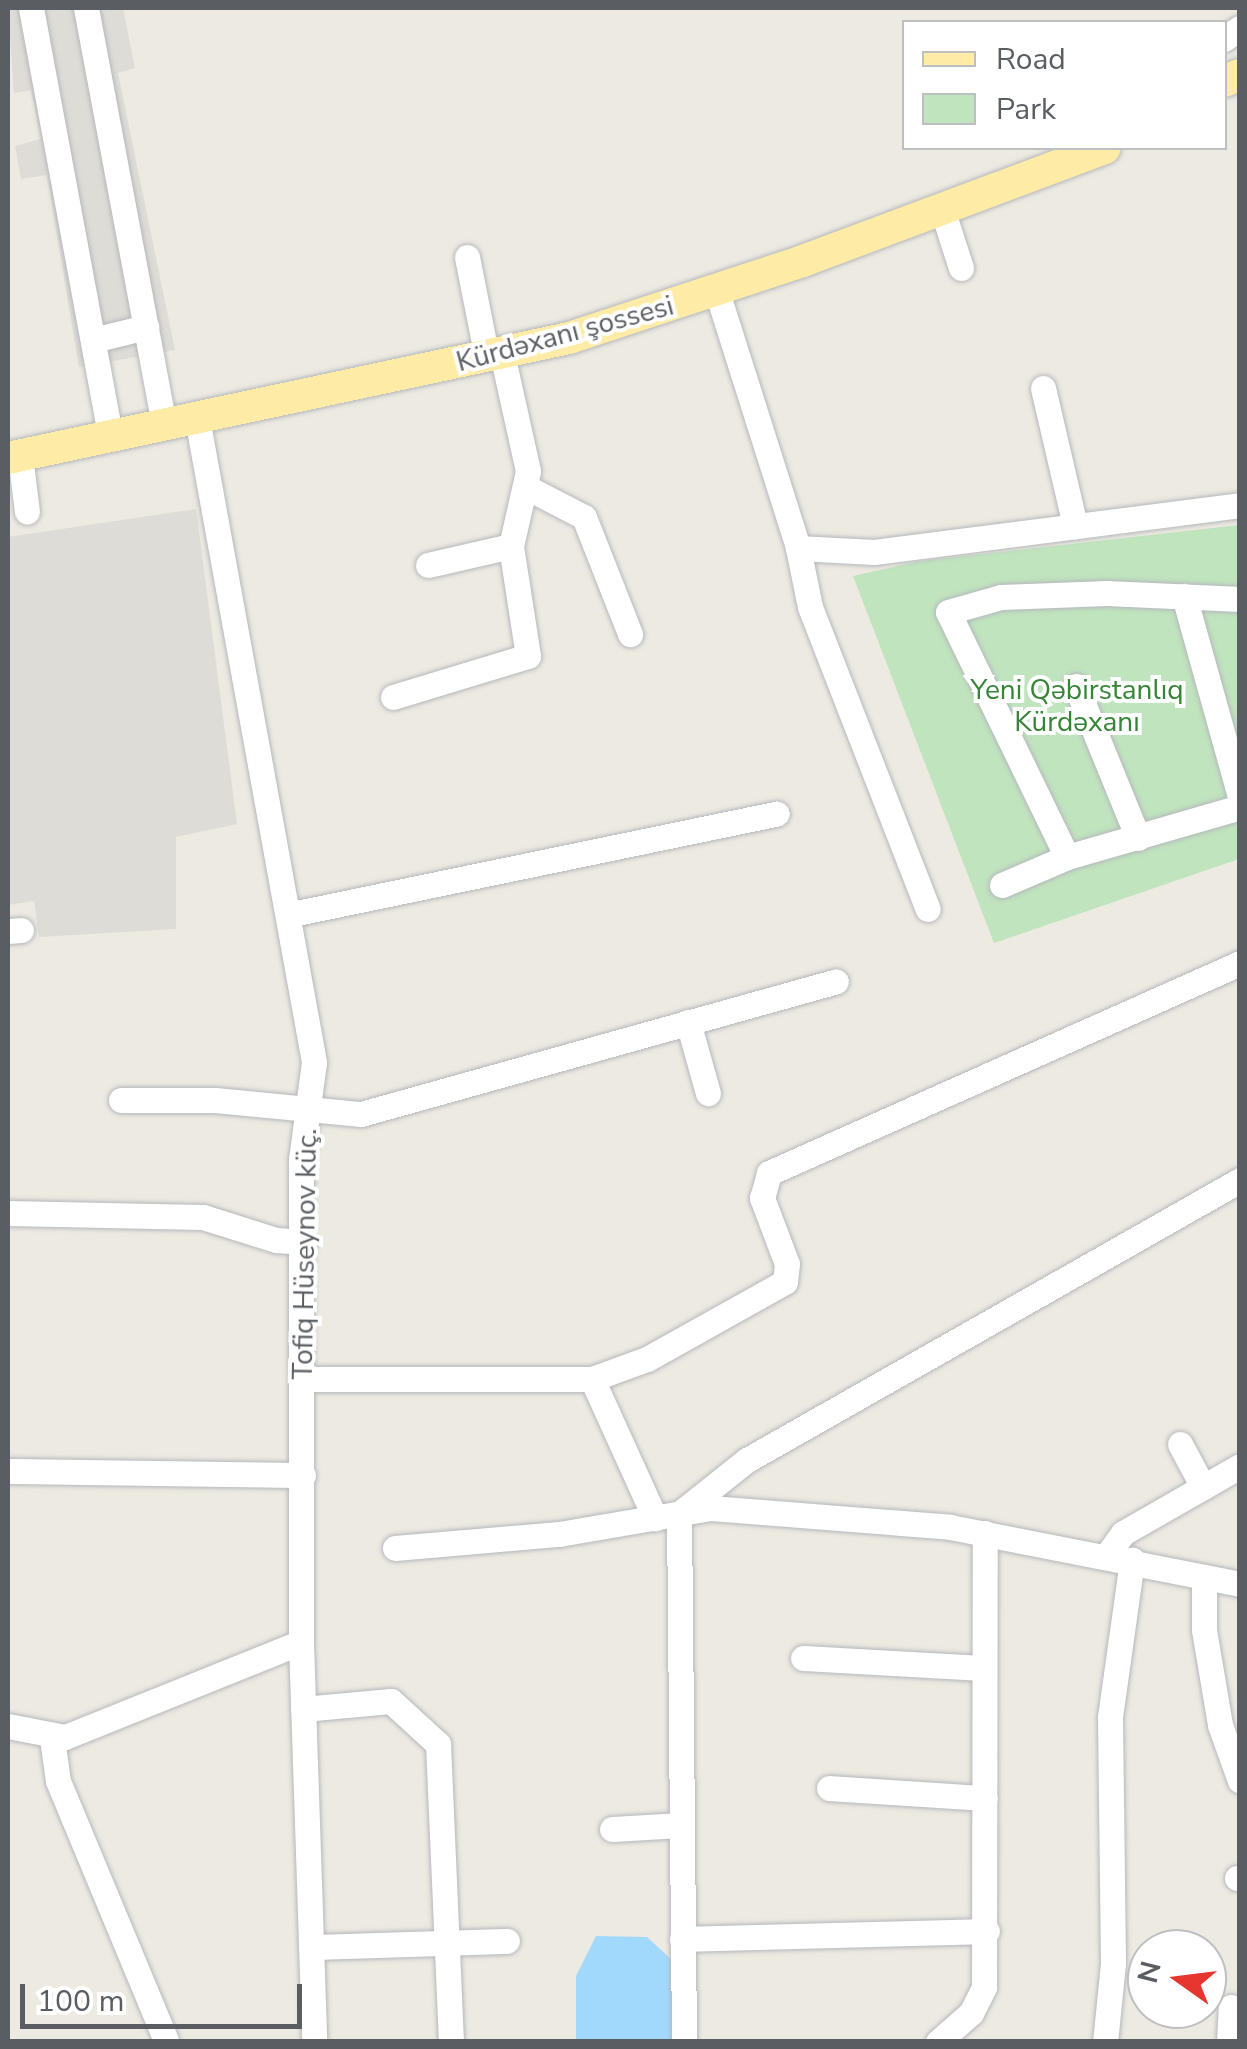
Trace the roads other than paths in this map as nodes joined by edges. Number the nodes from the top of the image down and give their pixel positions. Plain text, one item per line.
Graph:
1 (31, 8) edge
2 (86, 8) edge
3 (1043, 150) edge
4 (1100, 150) edge
5 (942, 209) junction
6 (467, 257) dead end
7 (961, 268) dead end
8 (717, 292) junction
9 (146, 327) junction
10 (93, 340) junction
11 (493, 346) junction
12 (1043, 388) dead end
13 (162, 415) junction
14 (197, 418) junction
15 (109, 426) junction
16 (12, 449) edge
17 (528, 488) junction
18 (1240, 504) edge
19 (27, 512) dead end
20 (1075, 526) junction
21 (511, 546) junction
22 (798, 548) junction
23 (428, 565) dead end
24 (1184, 596) junction
25 (1240, 598) edge
26 (630, 634) dead end
27 (1076, 686) dead end
28 (393, 697) dead end
29 (1240, 797) edge
30 (1240, 807) edge
31 (776, 814) dead end
32 (1138, 838) junction
33 (1067, 857) junction
34 (1002, 885) dead end
35 (928, 909) dead end
36 (292, 914) junction
37 (1240, 963) edge
38 (836, 980) dead end
39 (688, 1022) junction
40 (708, 1093) dead end
41 (120, 1100) dead end
42 (308, 1110) junction
43 (1240, 1180) edge
44 (8, 1213) edge
45 (304, 1242) junction
46 (304, 1379) junction
47 (592, 1379) junction
48 (1180, 1444) dead end
49 (1240, 1466) edge
50 (8, 1471) edge
51 (302, 1475) junction
52 (1203, 1487) junction
53 (667, 1516) junction
54 (985, 1532) junction
55 (395, 1548) dead end
56 (1119, 1558) junction
57 (1204, 1577) junction
58 (1240, 1584) edge
59 (301, 1642) junction
60 (803, 1658) dead end
61 (984, 1668) junction
62 (304, 1709) junction
63 (8, 1726) edge
64 (52, 1738) junction
65 (1240, 1781) edge
66 (829, 1788) dead end
67 (986, 1798) junction
68 (681, 1825) junction
69 (612, 1828) dead end
70 (987, 1931) junction
71 (682, 1939) junction
72 (507, 1941) dead end
73 (449, 1943) junction
74 (312, 1947) junction
75 (1231, 2007) dead end
76 (166, 2040) edge
77 (314, 2042) edge
78 (451, 2042) edge
79 (684, 2042) edge
80 (938, 2042) edge
81 (1105, 2042) edge
82 (1230, 2042) edge

1 - 10 street
2 - 9 street
3 - 11 main road, Kürdəxanı şossesi
4 - 5 main road, Kürdəxanı şossesi
5 - 7 street
5 - 8 main road, Kürdəxanı şossesi
6 - 11 street
8 - 11 main road, Kürdəxanı şossesi
8 - 22 street
9 - 10 street
9 - 13 street
10 - 15 street
11 - 13 main road, Kürdəxanı şossesi
11 - 14 main road, Kürdəxanı şossesi
11 - 17 street
12 - 20 street
13 - 14 main road, Kürdəxanı şossesi
13 - 15 main road, Kürdəxanı şossesi
14 - 36 street, Tofiq Hüseynov küç.
15 - 16 main road, Kürdəxanı şossesi
16 - 19 street
17 - 21 street
17 - 26 street
18 - 20 street
20 - 22 street
21 - 23 street
21 - 28 street
22 - 35 street
24 - 25 street
24 - 29 street
24 - 33 street
27 - 32 street
30 - 32 street
31 - 36 street
32 - 33 street
33 - 34 street
36 - 42 street, Tofiq Hüseynov küç.
37 - 47 street
38 - 39 street
39 - 40 street
39 - 42 street
41 - 42 street
42 - 45 street, Tofiq Hüseynov küç.
43 - 53 street
44 - 45 street
45 - 46 street, Tofiq Hüseynov küç.
46 - 47 street
46 - 51 street, Tofiq Hüseynov küç.
47 - 53 street
48 - 52 street
49 - 52 street
50 - 51 street
51 - 59 street, Tofiq Hüseynov küç.
52 - 56 street
53 - 54 street
53 - 55 street
53 - 68 street
54 - 56 street
54 - 61 street
56 - 57 street
56 - 81 street
57 - 58 street
57 - 65 street
59 - 62 street, Tofiq Hüseynov küç.
59 - 64 street
60 - 61 street
61 - 67 street
62 - 73 street
62 - 74 street, Tofiq Hüseynov küç.
63 - 64 street
64 - 76 street
66 - 67 street
67 - 70 street
68 - 69 street
68 - 71 street
70 - 71 street
70 - 80 street
71 - 79 street
72 - 73 street
73 - 74 street
73 - 78 street
74 - 77 street, Tofiq Hüseynov küç.
75 - 82 street

